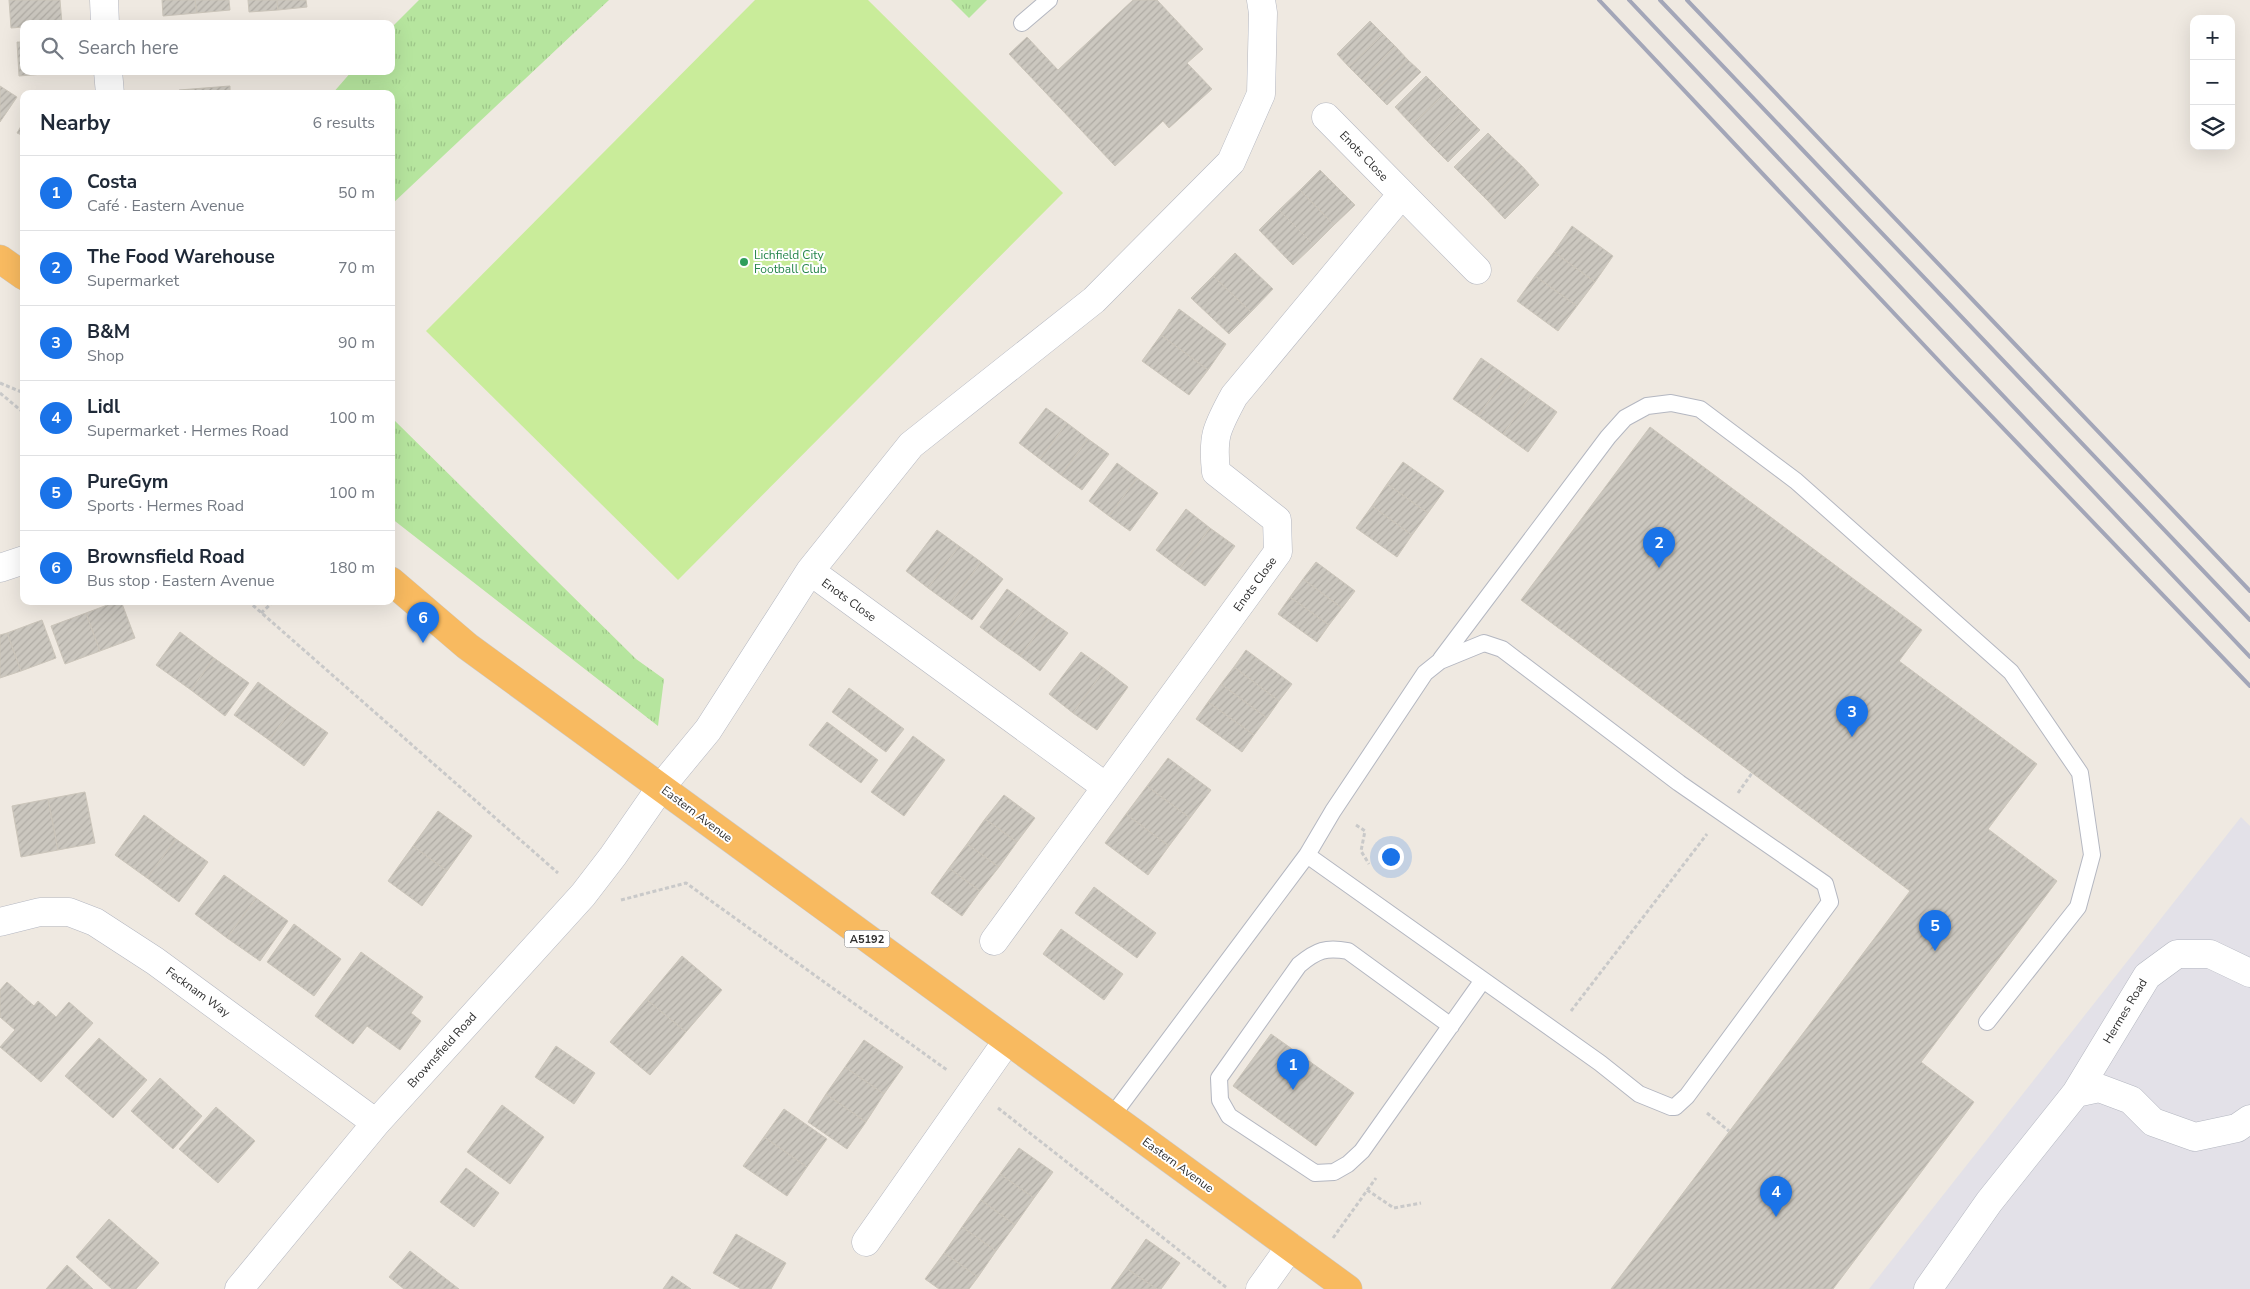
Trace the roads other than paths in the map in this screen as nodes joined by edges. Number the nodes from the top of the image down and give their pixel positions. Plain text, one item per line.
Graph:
1 (104, 0) edge
2 (1049, 0) edge
3 (1261, 0) edge
4 (105, 20) edge
5 (1022, 24) dead end
6 (108, 75) edge
7 (110, 90) edge
8 (1326, 117) dead end
9 (1402, 194) junction
10 (0, 259) edge
11 (1477, 270) dead end
12 (20, 273) edge
13 (20, 561) edge
14 (0, 568) edge
15 (810, 571) junction
16 (395, 584) edge
17 (1440, 661) junction
18 (661, 787) junction
19 (1106, 787) junction
20 (1307, 855) junction
21 (0, 922) edge
22 (994, 941) dead end
23 (2250, 972) edge
24 (1483, 980) junction
25 (1987, 1022) dead end
26 (1451, 1026) junction
27 (1007, 1041) junction
28 (2076, 1093) junction
29 (1112, 1116) junction
30 (2250, 1119) edge
31 (376, 1123) junction
32 (866, 1242) dead end
33 (1290, 1247) junction
34 (239, 1289) edge
35 (1260, 1289) edge
36 (1348, 1289) edge
37 (1928, 1289) edge

1 - 4 street
2 - 5 lane
3 - 15 street, Brownsfield Road
6 - 7 street
8 - 9 street, Enots Close
9 - 11 street, Enots Close
9 - 19 street, Enots Close
10 - 12 highway
13 - 14 street
15 - 18 street, Brownsfield Road
15 - 19 street, Enots Close
16 - 18 highway, Eastern Avenue / A5192
17 - 20 lane
17 - 24 lane
17 - 25 lane
18 - 27 highway, Eastern Avenue / A5192
18 - 31 street, Brownsfield Road
19 - 22 street, Enots Close
20 - 24 lane
20 - 29 lane
21 - 31 street, Fecknam Way
23 - 28 street, Hermes Road
24 - 26 lane
26 - 26 lane
27 - 29 highway, Eastern Avenue / A5192
27 - 32 street
28 - 30 street
28 - 37 street, Hermes Road
29 - 33 highway, Eastern Avenue / A5192
31 - 34 street, Brownsfield Road
33 - 35 street
33 - 36 highway, Eastern Avenue / A5192

